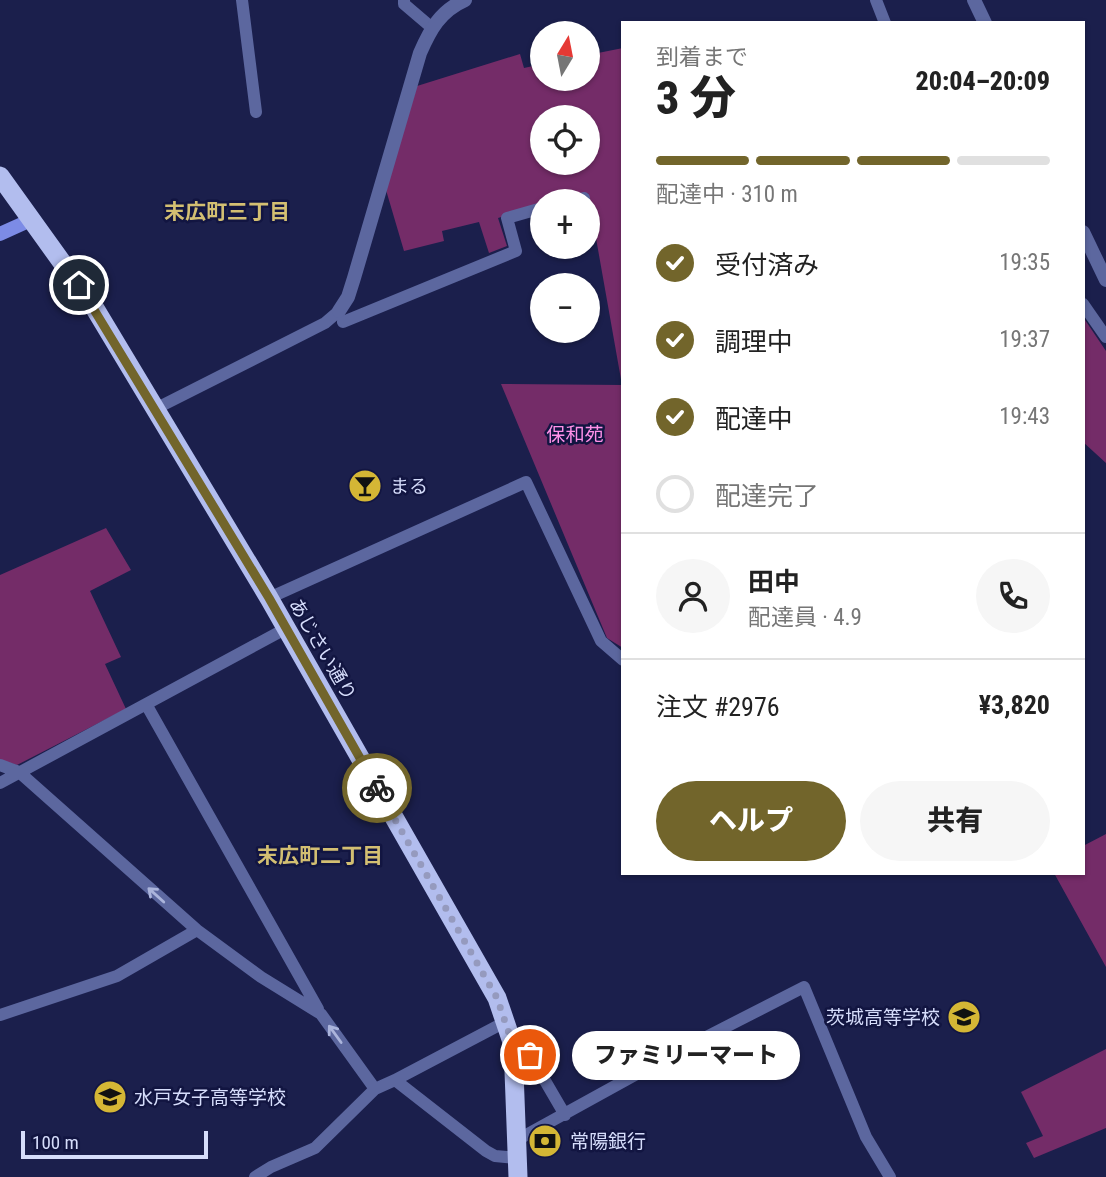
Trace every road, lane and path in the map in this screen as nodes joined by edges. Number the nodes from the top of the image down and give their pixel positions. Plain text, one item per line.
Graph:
1 (242, 0) edge
2 (404, 0) edge
3 (465, 0) edge
4 (876, 0) edge
5 (974, 0) edge
6 (884, 21) edge
7 (984, 21) edge
8 (431, 27) junction
9 (256, 112) dead end
10 (0, 176) edge
11 (530, 211) edge
12 (33, 219) junction
13 (0, 234) edge
14 (1085, 236) edge
15 (1106, 280) edge
16 (1085, 307) edge
17 (341, 316) junction
18 (1106, 337) edge
19 (155, 409) junction
20 (269, 598) junction
21 (285, 629) junction
22 (621, 658) edge
23 (146, 704) junction
24 (0, 765) edge
25 (19, 772) junction
26 (0, 783) edge
27 (197, 930) junction
28 (321, 1014) junction
29 (0, 1015) edge
30 (507, 1021) junction
31 (513, 1045) junction
32 (395, 1080) junction
33 (375, 1088) junction
34 (565, 1115) junction
35 (517, 1159) edge
36 (255, 1177) edge
37 (890, 1177) edge

1 - 9 street
2 - 8 street
3 - 8 street
4 - 6 street
5 - 7 street
8 - 17 street
10 - 12 highway, あじさい通り
11 - 17 street
12 - 13 main road
12 - 19 highway, あじさい通り
14 - 15 street
16 - 18 street
17 - 19 street
19 - 20 highway, あじさい通り
20 - 21 highway, あじさい通り
20 - 22 street
21 - 23 street
21 - 30 highway, あじさい通り
23 - 25 street
23 - 28 street
24 - 25 street
25 - 26 street
27 -> 25 street
27 - 28 street
27 - 29 street
33 -> 28 street
30 - 31 highway, あじさい通り
30 - 32 street
31 - 34 street
31 - 35 highway, あじさい通り
32 - 33 street
32 - 35 street
33 - 36 street
34 - 35 street
34 - 37 street

